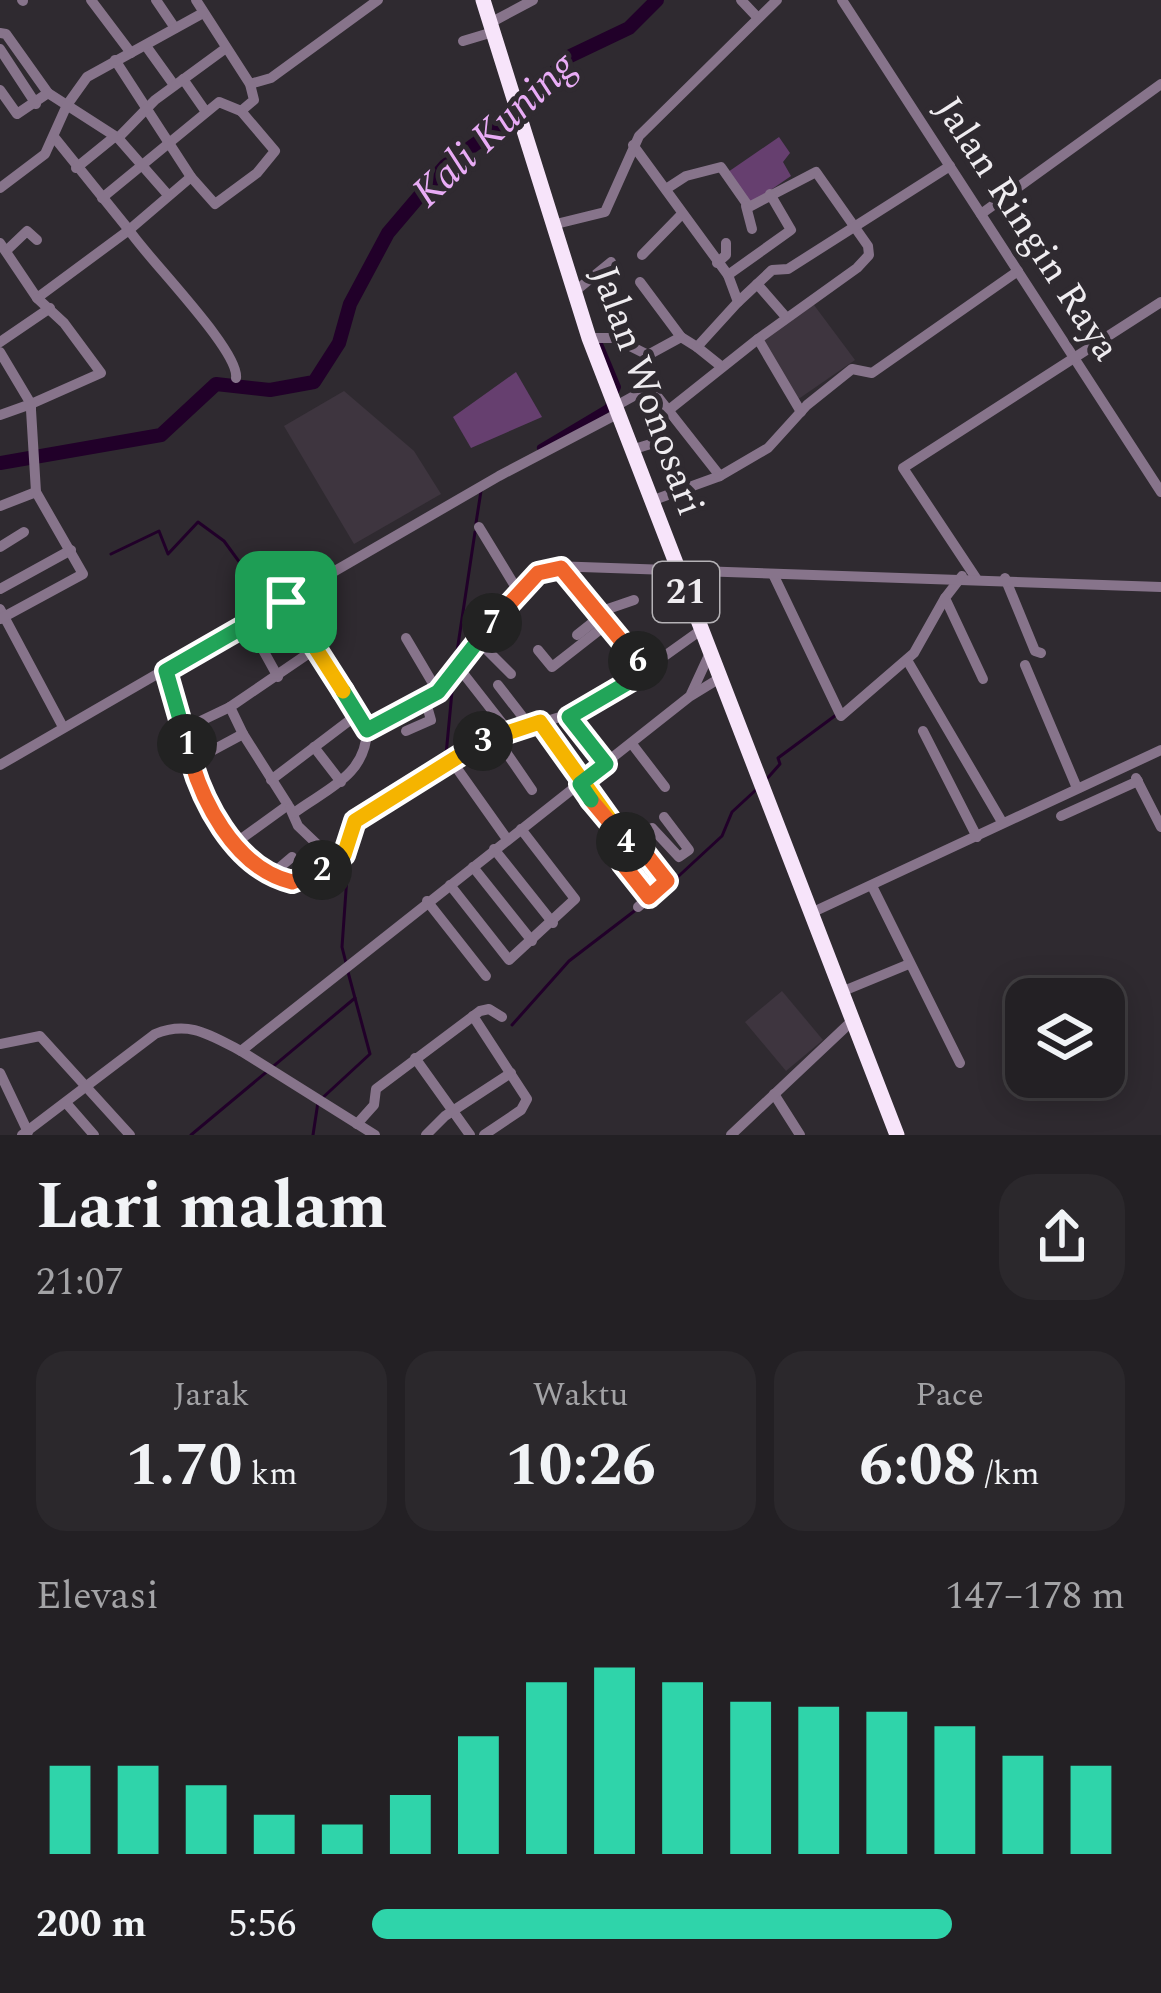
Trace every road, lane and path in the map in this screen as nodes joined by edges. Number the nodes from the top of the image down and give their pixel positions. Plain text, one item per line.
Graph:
1 (91, 0) edge
2 (156, 0) edge
3 (196, 0) edge
4 (378, 0) edge
5 (483, 0) edge
6 (533, 0) edge
7 (741, 0) edge
8 (777, 0) edge
9 (842, 0) edge
10 (203, 13) junction
11 (758, 18) junction
12 (492, 27) junction
13 (175, 28) junction
14 (0, 33) edge
15 (463, 41) dead end
16 (146, 46) junction
17 (226, 48) junction
18 (0, 49) edge
19 (131, 52) junction
20 (115, 60) junction
21 (178, 82) junction
22 (250, 84) junction
23 (1161, 84) edge
24 (0, 90) edge
25 (48, 93) junction
26 (36, 104) junction
27 (67, 105) junction
28 (145, 111) junction
29 (241, 111) junction
30 (206, 112) junction
31 (54, 137) junction
32 (116, 138) junction
33 (166, 145) junction
34 (633, 145) junction
35 (141, 164) junction
36 (950, 166) junction
37 (76, 168) junction
38 (190, 177) junction
39 (0, 188) edge
40 (666, 189) junction
41 (770, 194) junction
42 (168, 195) junction
43 (102, 198) junction
44 (746, 206) junction
45 (981, 214) junction
46 (680, 216) junction
47 (565, 225) junction
48 (854, 226) junction
49 (752, 229) dead end
50 (128, 230) junction
51 (37, 240) dead end
52 (726, 243) dead end
53 (3, 247) edge
54 (642, 255) dead end
55 (610, 262) dead end
56 (717, 263) junction
57 (1018, 272) junction
58 (728, 275) junction
59 (640, 282) dead end
60 (758, 284) junction
61 (573, 293) junction
62 (37, 298) junction
63 (737, 302) junction
64 (1161, 302) edge
65 (50, 308) junction
66 (784, 316) junction
67 (681, 337) junction
68 (589, 338) junction
69 (758, 339) junction
70 (0, 342) edge
71 (697, 347) junction
72 (0, 353) edge
73 (1074, 356) junction
74 (722, 368) junction
75 (236, 377) dead end
76 (31, 404) junction
77 (614, 404) junction
78 (670, 409) junction
79 (801, 412) junction
80 (0, 415) edge
81 (667, 439) dead end
82 (632, 450) junction
83 (720, 476) junction
84 (37, 492) junction
85 (1161, 492) edge
86 (651, 502) junction
87 (0, 506) edge
88 (479, 527) dead end
89 (24, 532) dead end
90 (0, 547) edge
91 (71, 550) junction
92 (561, 568) junction
93 (677, 568) junction
94 (773, 574) junction
95 (969, 577) junction
96 (1005, 578) junction
97 (1161, 586) edge
98 (0, 589) edge
99 (518, 591) junction
100 (945, 598) junction
101 (634, 600) dead end
102 (286, 602) junction
103 (2, 614) edge
104 (602, 617) junction
105 (248, 623) junction
106 (701, 630) junction
107 (577, 635) dead end
108 (406, 638) dead end
109 (478, 640) junction
110 (315, 649) junction
111 (538, 650) dead end
112 (1041, 653) dead end
113 (709, 655) junction
114 (907, 660) junction
115 (1025, 664) dead end
116 (166, 671) junction
117 (646, 672) junction
118 (455, 673) junction
119 (511, 674) dead end
120 (278, 676) junction
121 (720, 678) junction
122 (983, 680) dead end
123 (498, 685) dead end
124 (438, 692) junction
125 (689, 697) junction
126 (424, 699) junction
127 (230, 707) junction
128 (358, 714) junction
129 (569, 717) junction
130 (534, 723) junction
131 (63, 728) junction
132 (184, 729) junction
133 (367, 730) junction
134 (406, 731) dead end
135 (923, 731) dead end
136 (509, 732) junction
137 (243, 734) junction
138 (495, 736) junction
139 (632, 743) junction
140 (314, 747) junction
141 (1161, 750) edge
142 (274, 761) dead end
143 (191, 762) junction
144 (446, 762) junction
145 (606, 764) junction
146 (1129, 764) junction
147 (0, 765) edge
148 (267, 775) junction
149 (1138, 781) junction
150 (341, 782) junction
151 (582, 782) junction
152 (665, 788) dead end
153 (1077, 788) junction
154 (532, 790) dead end
155 (291, 809) junction
156 (1061, 816) dead end
157 (664, 817) dead end
158 (1002, 822) junction
159 (1161, 827) edge
160 (520, 829) junction
161 (977, 837) junction
162 (508, 839) junction
163 (234, 844) junction
164 (634, 847) junction
165 (320, 848) dead end
166 (494, 849) junction
167 (292, 857) dead end
168 (473, 867) junction
169 (272, 874) junction
170 (450, 885) junction
171 (872, 886) junction
172 (649, 897) junction
173 (427, 901) junction
174 (638, 907) dead end
175 (811, 913) junction
176 (553, 922) junction
177 (532, 940) junction
178 (909, 964) junction
179 (486, 976) dead end
180 (841, 992) junction
181 (473, 1016) junction
182 (502, 1017) dead end
183 (852, 1021) junction
184 (0, 1044) edge
185 (241, 1051) junction
186 (415, 1058) junction
187 (960, 1063) dead end
188 (0, 1072) edge
189 (511, 1073) junction
190 (86, 1088) junction
191 (774, 1094) junction
192 (5, 1095) edge
193 (67, 1104) junction
194 (455, 1111) junction
195 (357, 1124) junction
196 (740, 1132) edge
197 (25, 1133) edge
198 (94, 1135) edge
199 (130, 1135) edge
200 (375, 1135) edge
201 (425, 1135) edge
202 (470, 1135) edge
203 (484, 1135) edge
204 (800, 1135) edge
205 (896, 1135) edge

1 - 19 street
2 - 13 street
3 - 10 street
4 - 22 street
5 - 12 highway, Jalan Wonosari / 21
6 - 12 street
7 - 11 street
8 - 11 street
9 - 36 street, Jalan Ringin Raya
10 - 13 street
10 - 17 street
11 - 34 street
12 - 15 street
12 - 47 highway, Jalan Wonosari / 21
13 - 16 street
14 - 25 street
16 - 19 street
16 - 21 street
17 - 21 street
17 - 22 street
18 - 26 street
19 - 20 street
20 - 27 street
20 - 28 street
21 - 28 street
21 - 30 street
22 - 29 street
23 - 45 street
24 - 26 street
25 - 26 street
25 - 27 street
27 - 31 street
27 - 32 street
28 - 32 street
28 - 33 street
29 - 30 street
29 - 38 street
30 - 33 street
31 - 37 street
31 - 39 street
32 - 35 street
32 - 37 street
33 - 35 street
33 - 38 street
34 - 40 street
34 - 47 street
35 - 42 street
35 - 43 street
36 - 45 street, Jalan Ringin Raya
36 - 48 street
37 - 43 street
38 - 42 street
40 - 44 street
40 - 46 street
41 - 44 street
41 - 48 street
41 - 58 street
42 - 50 street
43 - 50 street
44 - 49 street
45 - 57 street, Jalan Ringin Raya
46 - 54 street
46 - 56 street
47 - 61 highway, Jalan Wonosari / 21
48 - 60 street
48 - 66 street
50 - 62 street
50 - 75 street
51 - 53 street
52 - 56 street
53 - 62 street
55 - 61 street
56 - 58 street
57 - 73 street, Jalan Ringin Raya
57 - 79 street
58 - 63 street
59 - 67 street
60 - 63 street
60 - 66 street
61 - 68 highway, Jalan Wonosari / 21
62 - 65 street
63 - 71 street
64 - 73 street
65 - 70 street
65 - 76 street
66 - 69 street
67 - 68 street
67 - 71 street
68 - 77 highway, Jalan Wonosari / 21
69 - 74 street
69 - 79 street
71 - 74 street
72 - 76 street
73 - 85 street, Jalan Ringin Raya
73 - 95 street
74 - 78 street
76 - 80 street
76 - 84 street
77 - 78 street
77 - 82 highway, Jalan Wonosari / 21
77 - 102 street
78 - 83 street
79 - 83 street
81 - 82 street
82 - 86 highway, Jalan Wonosari / 21
83 - 86 street
84 - 87 street
84 - 91 street
86 - 93 highway, Jalan Wonosari / 21
88 - 99 street
89 - 90 street
91 - 98 street
91 - 103 street
92 - 93 street
92 - 99 street
92 - 104 street
93 - 94 street
93 - 106 highway, Jalan Wonosari / 21
94 - 95 street
94 - 114 street
95 - 96 street
95 - 100 street
96 - 97 street
96 - 112 street
99 - 109 street
100 - 114 street
100 - 122 street
101 - 104 street
102 - 105 street
102 - 110 street
103 - 131 street
104 - 107 street
104 - 111 street
104 - 117 street
105 - 116 street
105 - 120 street
106 - 113 highway, Jalan Wonosari / 21
106 - 117 street
108 - 124 street
109 - 118 street
109 - 119 street
110 - 120 street
110 - 128 street
113 - 121 highway, Jalan Wonosari / 21
113 - 125 street
114 - 158 street
115 - 153 street
116 - 131 street
116 - 132 street
117 - 129 street
118 - 124 street
118 - 136 street
120 - 127 street
121 - 125 street
121 - 175 highway, Jalan Wonosari / 21
123 - 130 street
124 - 126 street
125 - 139 street
126 - 133 street
126 - 134 street
127 - 132 street
127 - 137 street
128 - 133 street
128 - 140 street
129 - 130 street
129 - 145 street
130 - 136 street
130 - 151 street
131 - 147 street
132 - 143 street
133 - 150 street
135 - 161 street
136 - 138 street
137 - 143 street
137 - 148 street
138 - 144 street
138 - 154 street
139 - 145 street
139 - 152 street
140 - 148 street
140 - 150 street
141 - 146 street
142 - 148 street
143 - 163 street
144 - 162 street
144 - 169 street
145 - 151 street
146 - 149 street
146 - 153 street
148 - 155 street
149 - 156 street
149 - 159 street
150 - 155 street
151 - 160 street
151 - 164 street
153 - 158 street
155 - 163 street
155 - 165 street
157 - 164 street
158 - 161 street
160 - 162 street
160 - 176 street
161 - 171 street
162 - 166 street
163 - 169 street
164 - 172 street
164 - 172 street
166 - 168 street
166 - 176 street
167 - 169 street
168 - 170 street
168 - 177 street
170 - 173 street
170 - 177 street
171 - 175 street
171 - 178 street
172 - 174 street
173 - 179 street
173 - 185 street
175 - 180 highway, Jalan Wonosari / 21
176 - 177 street
178 - 180 street
178 - 187 street
180 - 183 highway, Jalan Wonosari / 21
181 - 182 street
181 - 186 street
181 - 189 street
183 - 191 street
183 - 205 highway, Jalan Wonosari / 21
184 - 190 street
185 - 190 street
185 - 195 street
186 - 194 street
186 - 195 street
188 - 192 street
189 - 194 street
189 - 203 street
190 - 193 street
190 - 199 street
191 - 196 street
191 - 204 street
192 - 197 street
193 - 197 street
193 - 198 street
194 - 201 street
194 - 202 street
195 - 200 street

